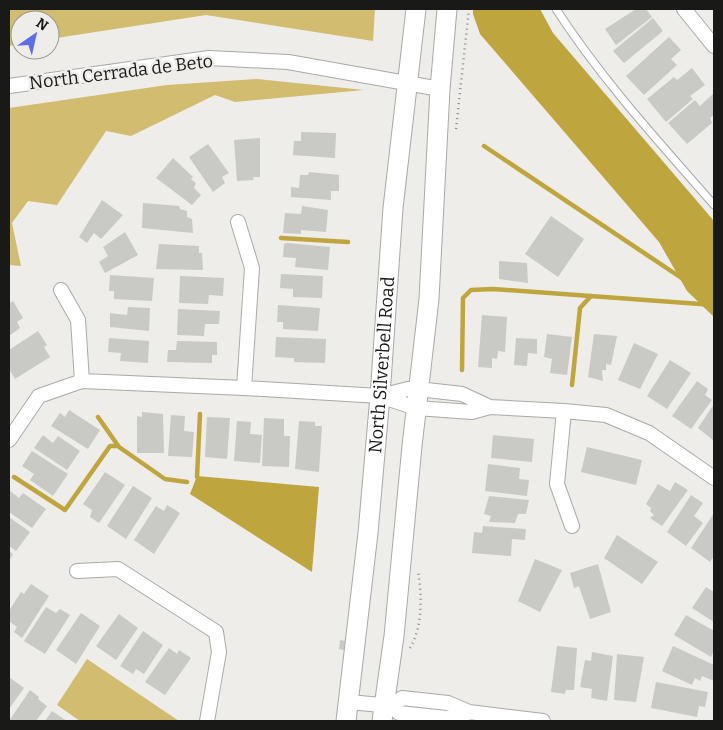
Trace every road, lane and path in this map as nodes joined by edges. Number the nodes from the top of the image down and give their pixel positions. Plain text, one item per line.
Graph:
1 (416, 9) edge
2 (447, 9) edge
3 (556, 9) edge
4 (684, 9) edge
5 (714, 46) edge
6 (408, 83) junction
7 (9, 86) edge
8 (440, 89) junction
9 (714, 205) edge
10 (238, 222) dead end
11 (61, 290) dead end
12 (82, 381) junction
13 (244, 388) junction
14 (418, 389) junction
15 (380, 396) junction
16 (490, 407) junction
17 (416, 408) junction
18 (564, 411) junction
19 (9, 440) edge
20 (714, 478) edge
21 (572, 526) dead end
22 (77, 571) dead end
23 (350, 702) junction
24 (386, 711) edge
25 (207, 721) edge
26 (346, 721) edge
27 (542, 721) edge

1 - 6 main road, North Silverbell Road
2 - 8 main road, North Silverbell Road
3 - 9 lane
4 - 5 street
6 - 7 street, North Cerrada de Beto
6 - 8 street, North Cerrada de Beto
6 - 15 main road, North Silverbell Road
8 - 14 main road, North Silverbell Road
10 - 13 street
11 - 12 street
12 - 13 street
12 - 19 street
13 - 15 street
14 - 15 street
14 - 16 street
14 - 17 main road, North Silverbell Road
15 - 17 street
15 - 23 main road, North Silverbell Road
16 - 17 street
16 - 18 street
17 - 24 main road, North Silverbell Road
18 - 20 street
18 - 21 street
22 - 25 street
23 - 24 street
23 - 26 main road, North Silverbell Road
24 - 27 street

